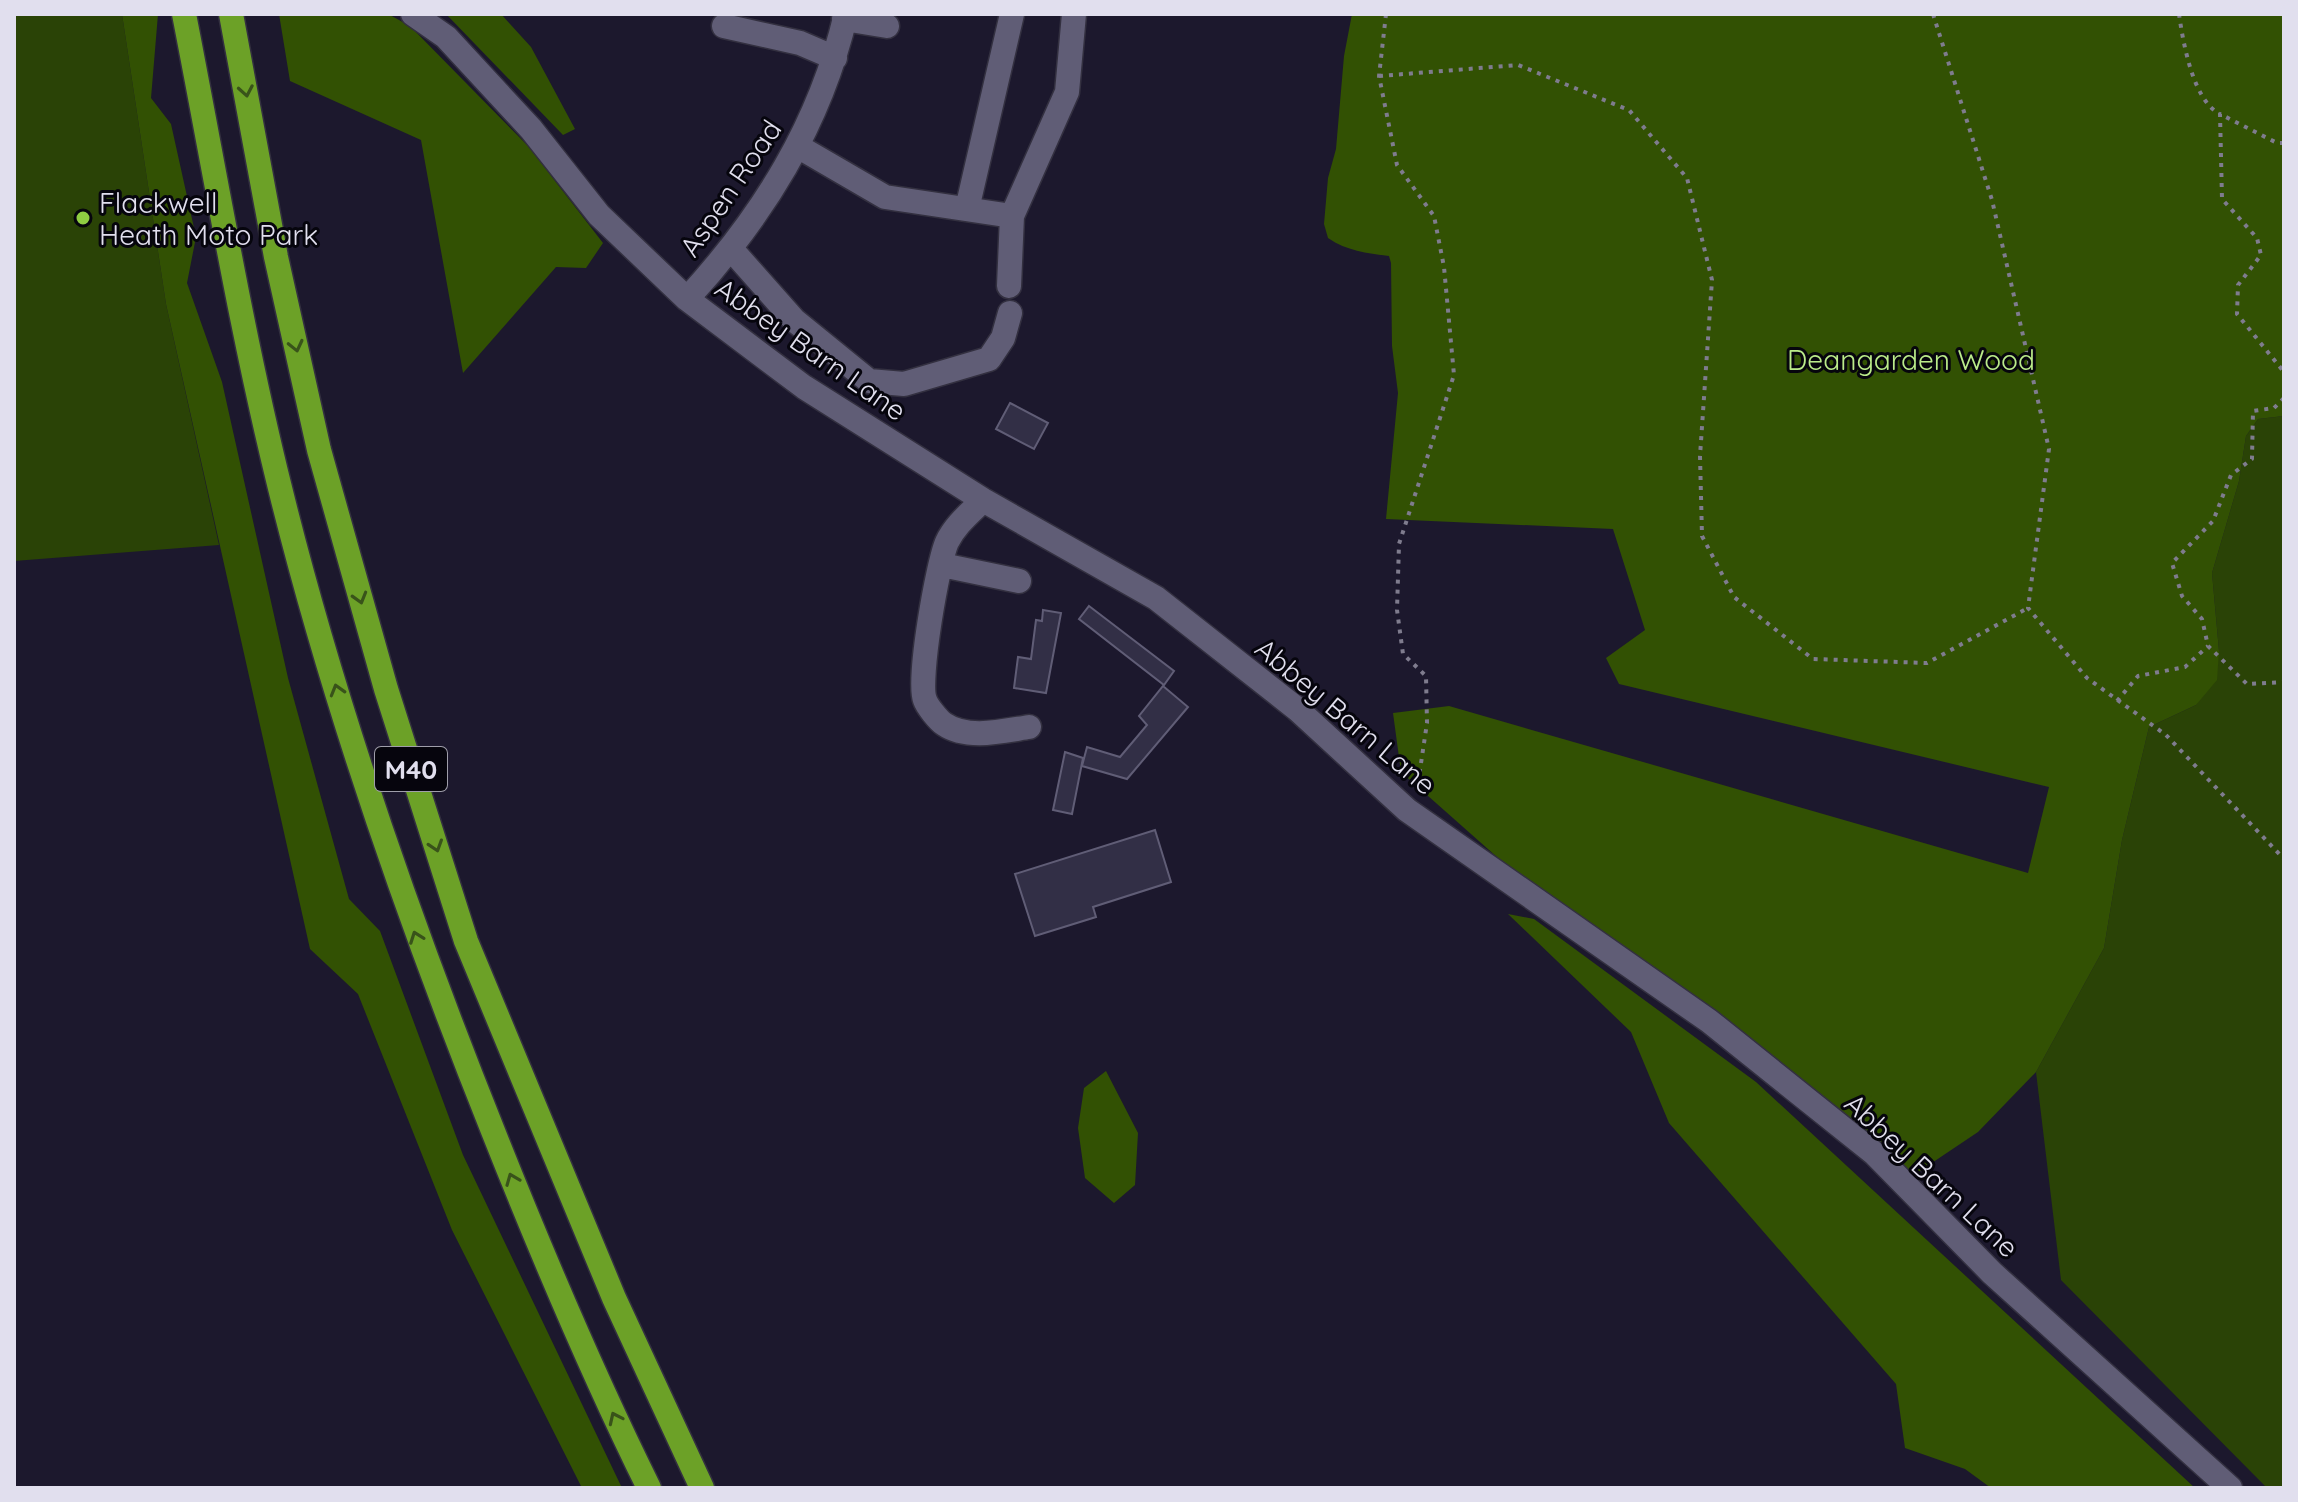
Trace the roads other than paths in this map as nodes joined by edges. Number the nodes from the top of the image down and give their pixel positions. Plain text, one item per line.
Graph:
1 (184, 14) edge
2 (231, 14) edge
3 (413, 14) edge
4 (1012, 14) edge
5 (1074, 14) edge
6 (845, 16) edge
7 (724, 26) dead end
8 (887, 26) dead end
9 (835, 58) junction
10 (799, 147) junction
11 (967, 209) junction
12 (1012, 216) junction
13 (732, 250) junction
14 (1009, 286) dead end
15 (687, 299) junction
16 (1010, 313) dead end
17 (983, 500) junction
18 (942, 565) junction
19 (1019, 581) dead end
20 (1029, 727) dead end
21 (649, 1488) edge
22 (702, 1488) edge
23 (2230, 1488) edge

21 -> 1 highway, M40
2 -> 22 highway, M40
3 - 15 street, Abbey Barn Lane
4 - 11 street
5 - 12 street
6 - 8 street
6 - 9 street, Aspen Road
7 - 9 street
9 - 10 street, Aspen Road
10 - 11 street
10 - 13 street, Aspen Road
11 - 12 street
12 - 14 street
13 - 15 street, Aspen Road
13 - 16 street
15 - 17 street, Abbey Barn Lane
17 - 18 street
17 - 23 street, Abbey Barn Lane
18 - 19 street
18 - 20 street

